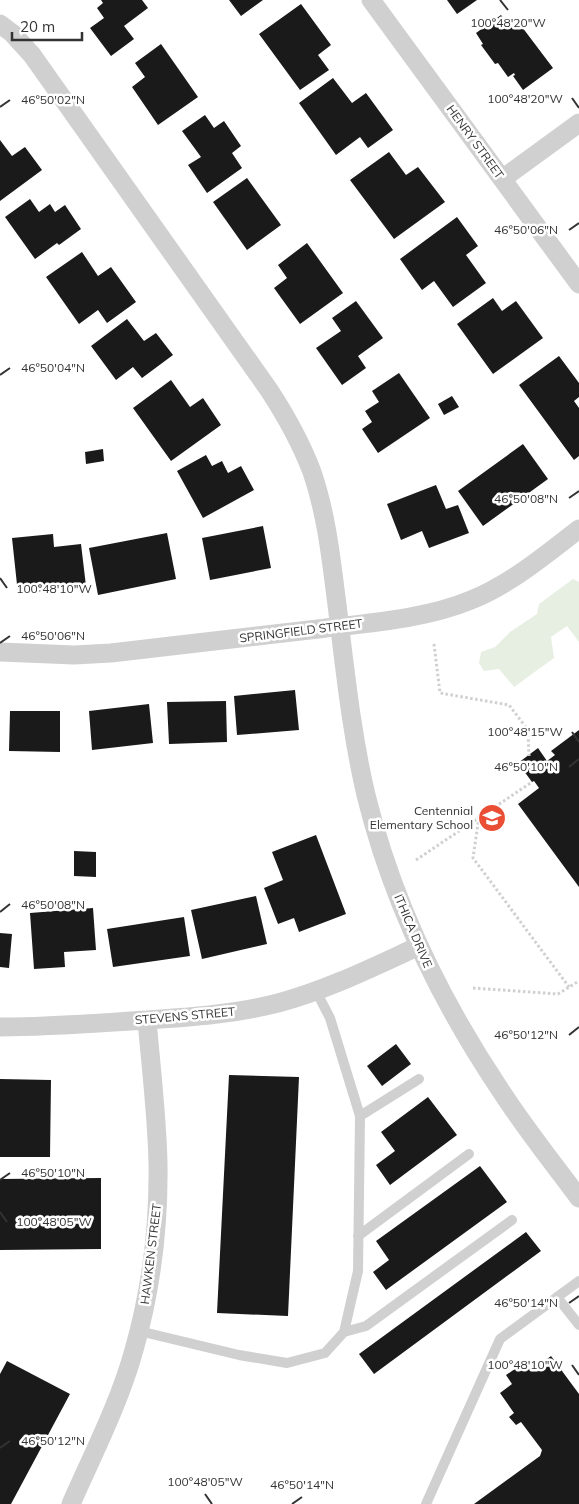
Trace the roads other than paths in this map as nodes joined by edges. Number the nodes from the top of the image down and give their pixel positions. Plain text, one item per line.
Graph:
1 (371, 0) edge
2 (0, 24) edge
3 (579, 123) edge
4 (502, 179) junction
5 (579, 284) edge
6 (579, 530) edge
7 (341, 626) junction
8 (0, 652) edge
9 (419, 946) junction
10 (316, 991) junction
11 (148, 1020) junction
12 (0, 1027) edge
13 (420, 1079) dead end
14 (360, 1116) junction
15 (469, 1154) dead end
16 (579, 1198) edge
17 (512, 1220) dead end
18 (358, 1236) junction
19 (579, 1281) edge
20 (557, 1297) junction
21 (579, 1325) edge
22 (139, 1331) junction
23 (344, 1332) junction
24 (71, 1504) edge
25 (426, 1504) edge

1 - 4 street, HENRY STREET
2 - 7 street, ITHICA DRIVE
3 - 4 street
4 - 5 street, HENRY STREET
6 - 7 street, SPRINGFIELD STREET
7 - 8 street, SPRINGFIELD STREET
7 - 9 street, ITHICA DRIVE
9 - 10 street, STEVENS STREET
9 - 16 street, ITHICA DRIVE
10 - 11 street, STEVENS STREET
10 - 14 lane
11 - 12 street, STEVENS STREET
11 - 22 street, HAWKEN STREET
13 - 14 lane
14 - 18 lane
15 - 18 lane
17 - 23 lane
18 - 23 lane
19 - 20 lane
20 - 21 lane
20 - 25 lane
22 - 23 lane
22 - 24 street, HAWKEN STREET

